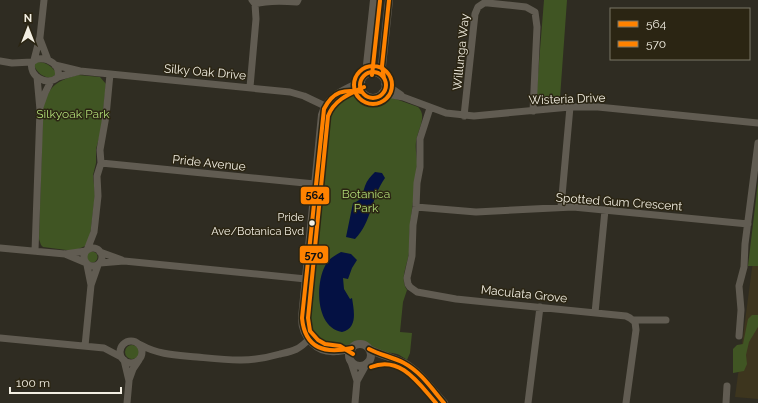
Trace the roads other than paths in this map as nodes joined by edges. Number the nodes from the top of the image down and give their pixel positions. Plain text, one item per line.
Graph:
1 (44, 0) edge
2 (298, 0) edge
3 (374, 0) edge
4 (389, 0) edge
5 (254, 2) edge
6 (40, 37) junction
7 (48, 60) junction
8 (0, 61) edge
9 (33, 61) junction
10 (12, 63) junction
11 (55, 65) junction
12 (80, 71) junction
13 (35, 74) junction
14 (110, 74) junction
15 (366, 74) junction
16 (58, 77) junction
17 (51, 81) junction
18 (385, 81) junction
19 (361, 82) junction
20 (250, 87) junction
21 (343, 90) junction
22 (362, 92) junction
23 (382, 93) junction
24 (403, 97) junction
25 (325, 106) junction
26 (570, 107) junction
27 (430, 108) junction
28 (40, 110) junction
29 (533, 111) junction
30 (464, 116) junction
31 (758, 123) edge
32 (758, 143) edge
33 (101, 163) junction
34 (315, 184) junction
35 (416, 207) junction
36 (561, 207) junction
37 (604, 210) junction
38 (748, 224) junction
39 (94, 232) junction
40 (0, 248) edge
41 (86, 250) junction
42 (35, 251) junction
43 (100, 251) junction
44 (65, 254) junction
45 (124, 261) junction
46 (86, 264) junction
47 (99, 264) junction
48 (306, 278) junction
49 (91, 285) junction
50 (540, 307) junction
51 (595, 313) junction
52 (633, 320) junction
53 (666, 320) dead end
54 (739, 336) dead end
55 (0, 338) edge
56 (309, 339) junction
57 (124, 343) junction
58 (141, 345) junction
59 (85, 346) junction
60 (104, 348) junction
61 (352, 348) junction
62 (369, 349) junction
63 (336, 351) junction
64 (161, 354) junction
65 (385, 357) junction
66 (123, 358) junction
67 (140, 359) junction
68 (350, 360) junction
69 (368, 362) junction
70 (129, 381) junction
71 (357, 381) junction
72 (727, 386) dead end
73 (127, 403) edge
74 (355, 403) edge
75 (444, 403) edge
76 (528, 403) edge
77 (626, 403) edge
78 (726, 403) edge

1 - 6 street
2 - 5 street
3 - 15 street
4 - 18 street
5 - 20 street
6 - 7 street
6 - 9 street
7 - 9 street
7 - 11 street
8 - 10 street
9 - 10 street
9 - 13 street
10 - 13 street
11 - 12 street, Silky Oak Drive
11 - 16 street
12 - 14 street, Silky Oak Drive
12 - 16 street, Silky Oak Drive
13 - 17 street
13 - 28 street
14 - 20 street, Silky Oak Drive
14 - 33 street
15 - 18 street
15 - 19 street
16 - 17 street
17 - 28 street
18 - 23 street
18 - 24 street, Wisteria Drive
19 - 21 street
19 - 22 street
20 - 25 street, Silky Oak Drive
21 - 22 street
21 - 25 street
22 - 23 street
23 - 24 street, Wisteria Drive
24 - 27 street, Wisteria Drive
25 - 34 street
26 - 29 street, Wisteria Drive
26 - 31 street, Wisteria Drive
26 - 36 street
27 - 30 street, Wisteria Drive
27 - 35 street
28 - 42 street
29 - 30 street, Wisteria Drive
29 - 30 street, Willunga Way
32 - 38 street
33 - 34 street, Pride Avenue
33 - 39 street
34 - 48 street
35 - 36 street, Spotted Gum Crescent
35 - 50 street, Maculata Grove
36 - 37 street, Spotted Gum Crescent
37 - 38 street, Spotted Gum Crescent
37 - 51 street
38 - 54 street
39 - 41 street
39 - 43 street
40 - 42 street
41 - 43 street
41 - 44 street
41 - 46 street
42 - 44 street
43 - 45 street
43 - 47 street
44 - 46 street
45 - 47 street
45 - 48 street
46 - 47 street
46 - 49 street
47 - 49 street
48 - 56 street
49 - 59 street
50 - 51 street, Maculata Grove
50 - 76 street
51 - 52 street, Maculata Grove
52 - 53 street, Maculata Grove
52 - 77 street
55 - 59 street
56 - 63 street
56 - 64 street
57 - 58 street
57 - 60 street
57 - 66 street
58 - 64 street
58 - 67 street
59 - 60 street
60 - 66 street
61 - 62 street
61 - 63 street
61 - 68 street
62 - 65 street
62 - 69 street
63 - 68 street
64 - 67 street
65 - 69 street
65 - 75 street
66 - 67 street
66 - 70 street
67 - 70 street
68 - 69 street
68 - 71 street
69 - 71 street
70 - 73 street
71 - 74 street
72 - 78 street

